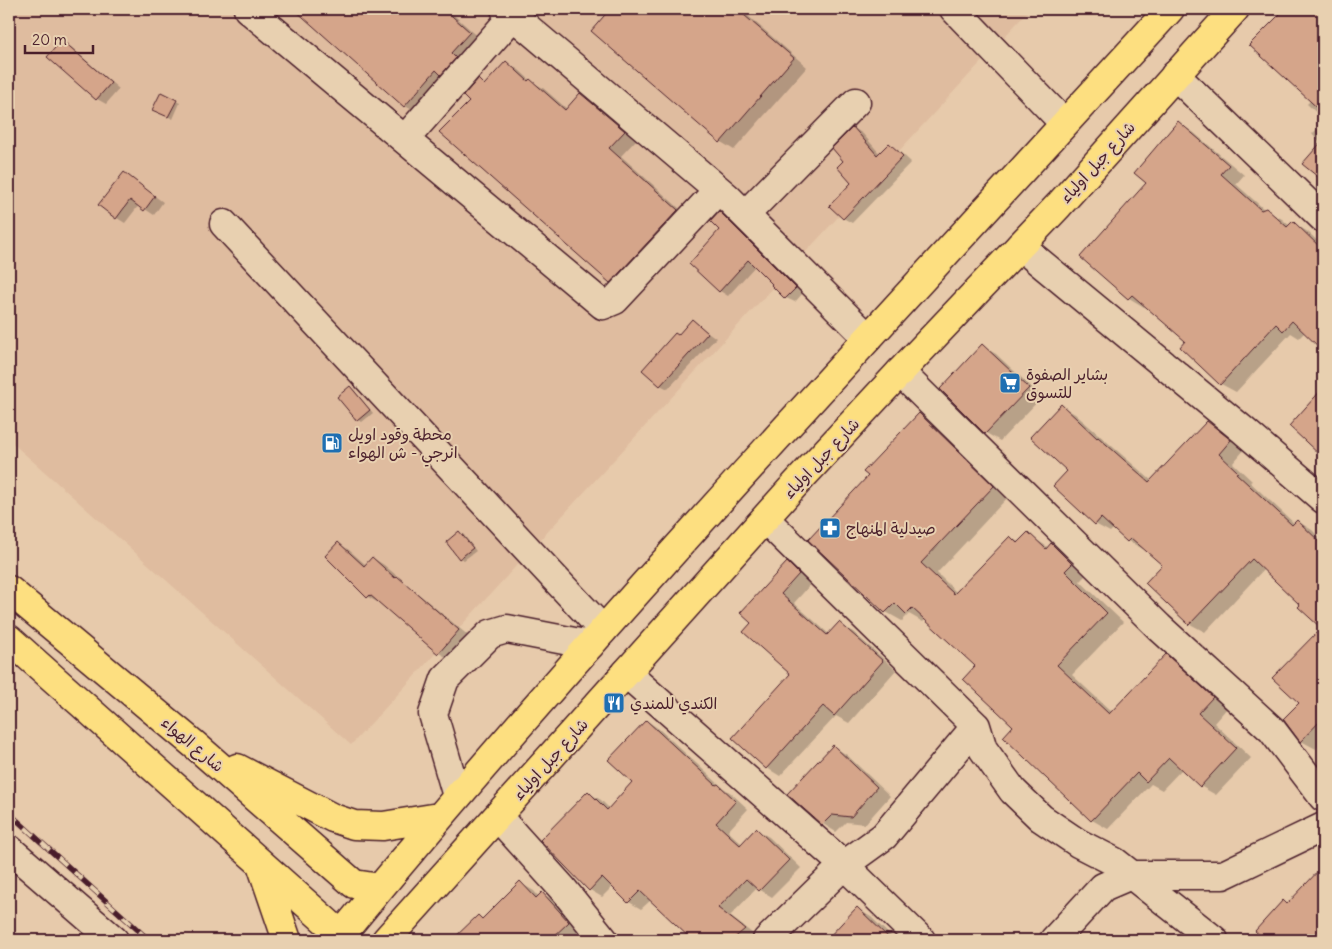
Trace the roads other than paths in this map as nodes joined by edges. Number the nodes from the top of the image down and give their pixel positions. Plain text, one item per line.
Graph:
1 (248, 9) edge
2 (954, 9) edge
3 (1170, 9) edge
4 (1235, 9) edge
5 (513, 11) edge
6 (1175, 75) junction
7 (856, 102) dead end
8 (1064, 124) junction
9 (404, 140) junction
10 (718, 190) junction
11 (745, 215) junction
12 (1323, 218) edge
13 (224, 224) dead end
14 (1020, 246) junction
15 (868, 338) junction
16 (900, 372) junction
17 (1323, 499) edge
18 (765, 519) junction
19 (9, 590) edge
20 (596, 637) junction
21 (9, 639) edge
22 (626, 673) junction
23 (976, 726) junction
24 (196, 746) junction
25 (457, 796) junction
26 (1323, 797) edge
27 (439, 817) junction
28 (498, 817) junction
29 (1323, 827) edge
30 (9, 849) edge
31 (262, 865) junction
32 (844, 865) junction
33 (1131, 875) junction
34 (380, 888) junction
35 (400, 924) edge
36 (342, 938) edge
37 (114, 940) edge
38 (287, 940) edge
39 (604, 940) edge
40 (767, 940) edge
41 (921, 940) edge
42 (1054, 940) edge
43 (1214, 940) edge

1 - 9 street
2 - 8 street
3 - 8 highway
4 - 6 highway, شارع جبل اولياء
5 - 9 street
5 - 10 street
6 - 12 street
6 - 14 highway, شارع جبل اولياء
7 - 11 street
8 - 15 highway
9 - 10 street
10 - 11 street
11 - 15 street
13 - 20 street
14 - 16 highway, شارع جبل اولياء
14 - 17 street
15 - 20 highway
16 - 18 highway, شارع جبل اولياء
16 - 26 street
18 - 22 highway, شارع جبل اولياء
18 - 23 street
19 - 24 highway, شارع الهواء
20 - 25 highway
20 - 25 street
21 - 31 highway
22 - 28 highway, شارع جبل اولياء
22 - 32 street
23 - 32 street
23 - 33 street
24 - 27 highway
24 - 34 highway, شارع الهواء
25 - 27 highway
27 - 34 highway
28 - 35 highway, شارع جبل اولياء
28 - 39 street
29 - 33 street
30 - 37 street
31 - 36 highway
31 - 38 highway
32 - 40 street
32 - 41 street
33 - 42 street
33 - 43 street
34 - 35 highway
34 - 36 highway

